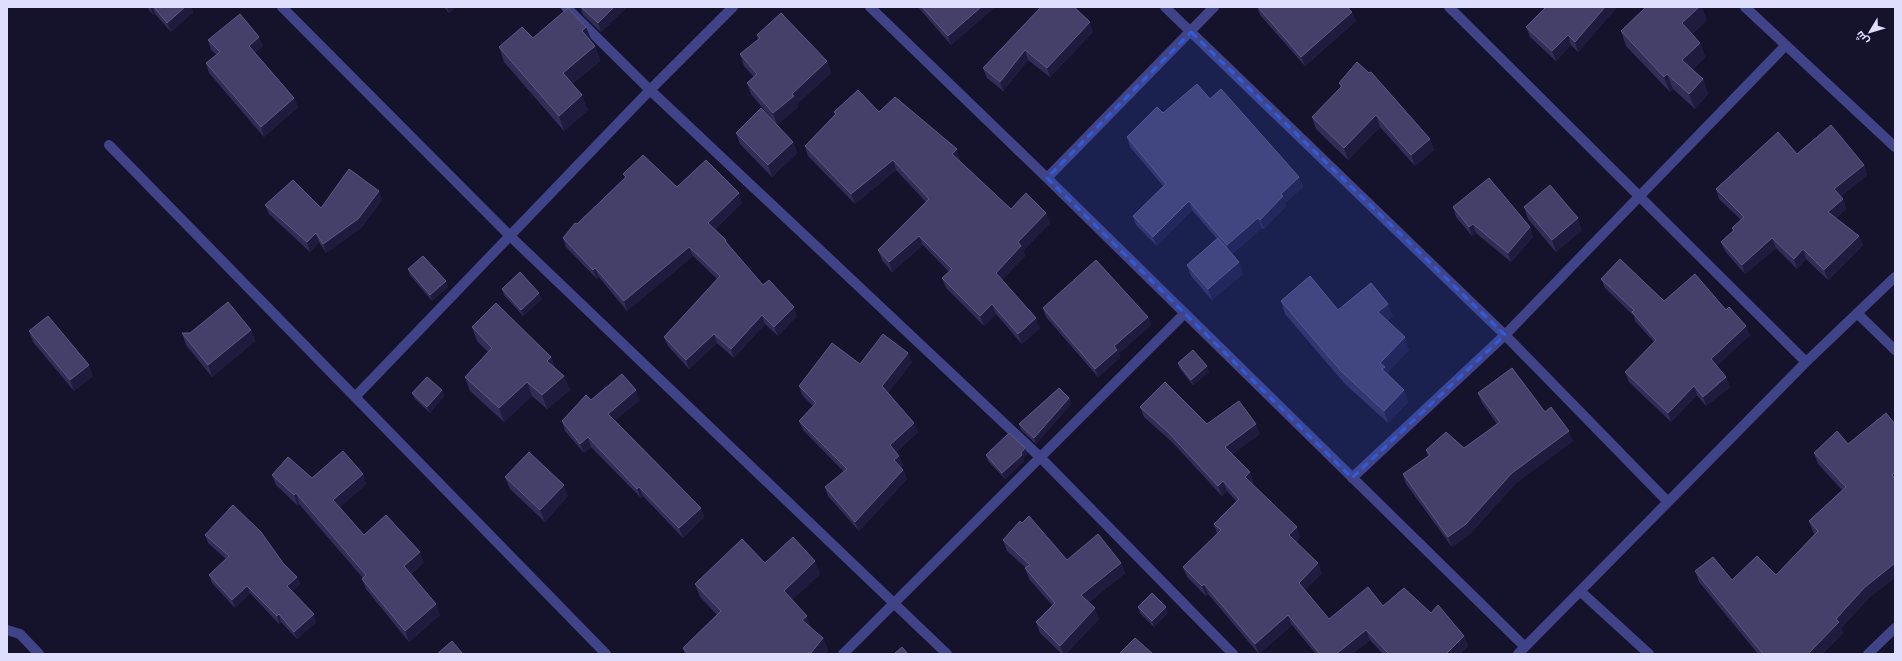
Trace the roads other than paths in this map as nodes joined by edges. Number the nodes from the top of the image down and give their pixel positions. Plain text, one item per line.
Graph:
1 (282, 7) edge
2 (566, 7) edge
3 (733, 7) edge
4 (870, 7) edge
5 (1165, 7) edge
6 (1214, 7) edge
7 (1449, 7) edge
8 (1745, 7) edge
9 (1191, 32) junction
10 (1786, 46) junction
11 (650, 90) junction
12 (109, 145) dead end
13 (1895, 148) edge
14 (1047, 178) junction
15 (1639, 197) junction
16 (510, 236) junction
17 (1895, 277) edge
18 (1857, 313) junction
19 (1184, 314) junction
20 (1506, 335) junction
21 (1895, 350) edge
22 (1806, 362) junction
23 (355, 397) junction
24 (1040, 457) junction
25 (1352, 478) junction
26 (1668, 502) junction
27 (1580, 591) junction
28 (895, 603) junction
29 (1895, 628) edge
30 (7, 630) edge
31 (1522, 650) edge
32 (40, 654) edge
33 (606, 654) edge
34 (843, 654) edge
35 (947, 654) edge
36 (1233, 654) edge
37 (1649, 654) edge
38 (1868, 654) edge

1 - 16 street
2 - 11 street
3 - 11 street
4 - 14 street
5 - 9 street
6 - 9 street
7 - 15 street
8 - 10 street
9 - 14 street
9 - 20 street
10 - 13 street
10 - 15 street
11 - 16 street
11 - 24 street
12 - 23 street
14 - 19 street
15 - 20 street
15 - 22 street
16 - 23 street
16 - 28 street
17 - 18 street
18 - 21 street
18 - 22 street
19 - 24 street
19 - 25 street
20 - 25 street
20 - 26 street
22 - 26 street
23 - 33 street
24 - 28 street
24 - 36 street
25 - 31 street
26 - 27 street
27 - 31 street
27 - 37 street
28 - 34 street
28 - 35 street
29 - 38 street
30 - 32 street

